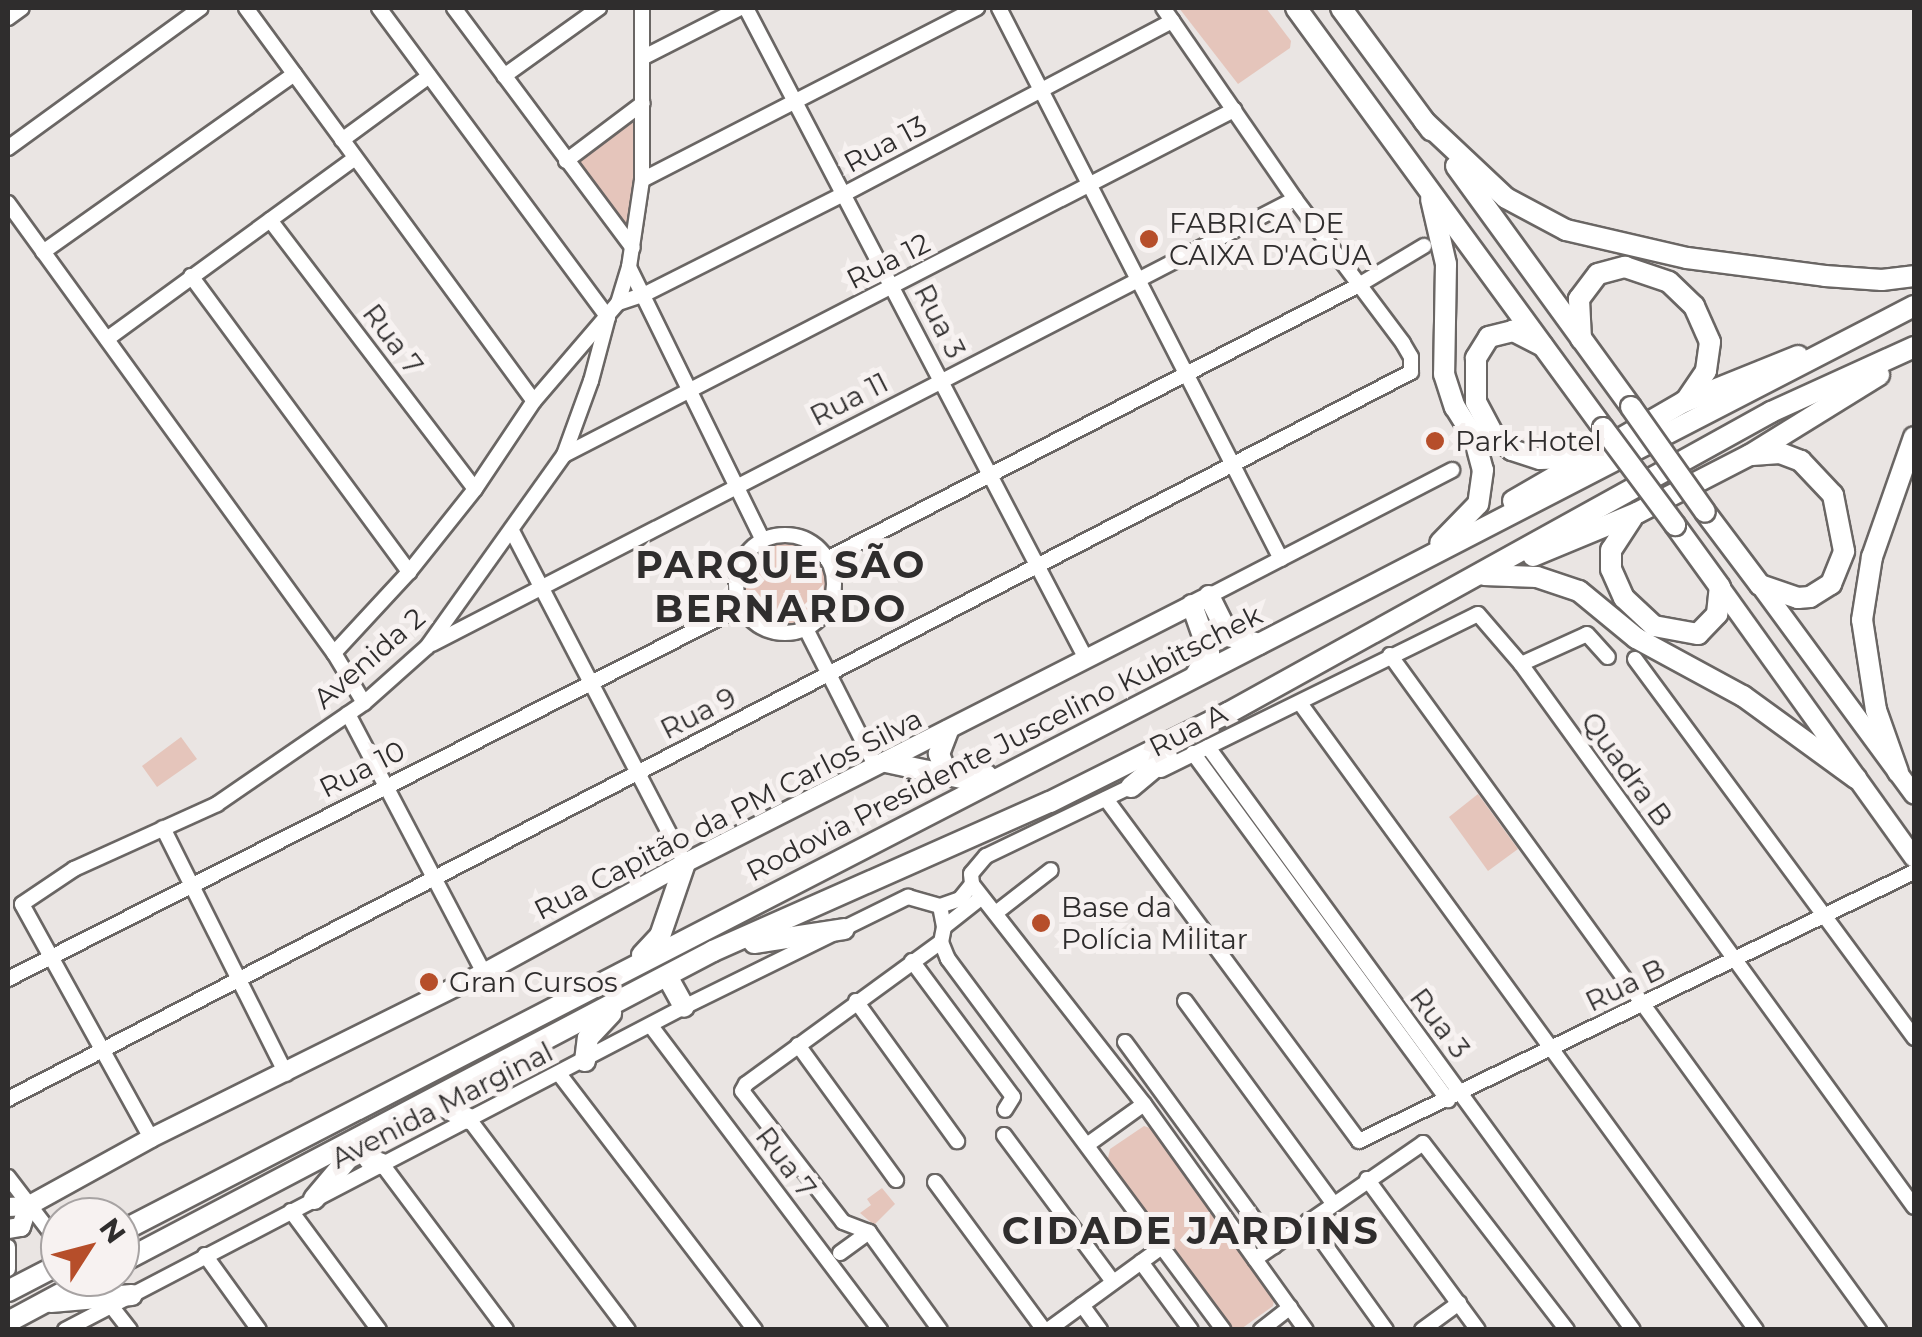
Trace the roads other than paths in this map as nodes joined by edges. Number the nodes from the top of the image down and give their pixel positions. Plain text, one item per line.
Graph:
1 (22, 8) edge
2 (201, 8) edge
3 (246, 8) edge
4 (379, 8) edge
5 (454, 8) edge
6 (599, 8) edge
7 (642, 8) edge
8 (743, 8) edge
9 (977, 8) edge
10 (998, 8) edge
11 (1162, 8) edge
12 (1296, 8) edge
13 (1341, 8) edge
14 (8, 18) edge
15 (1172, 21) junction
16 (644, 57) junction
17 (294, 74) junction
18 (429, 76) junction
19 (504, 76) junction
20 (1042, 91) junction
21 (794, 101) junction
22 (643, 103) junction
23 (1234, 110) junction
24 (1424, 121) junction
25 (342, 140) junction
26 (8, 148) edge
27 (355, 158) junction
28 (566, 160) junction
29 (642, 180) junction
30 (1426, 183) junction
31 (1092, 187) junction
32 (846, 193) junction
33 (1295, 199) junction
34 (8, 203) edge
35 (270, 220) junction
36 (1424, 246) dead end
37 (633, 248) junction
38 (43, 252) junction
39 (629, 267) junction
40 (191, 276) junction
41 (1914, 276) edge
42 (1140, 280) junction
43 (893, 285) junction
44 (1359, 285) junction
45 (644, 295) junction
46 (618, 303) junction
47 (1914, 306) edge
48 (608, 317) junction
49 (1858, 334) junction
50 (107, 339) junction
51 (1581, 341) junction
52 (1548, 349) junction
53 (1914, 350) edge
54 (1186, 372) junction
55 (942, 379) junction
56 (692, 392) junction
57 (534, 401) junction
58 (1684, 402) junction
59 (1914, 437) edge
60 (564, 455) junction
61 (1750, 455) junction
62 (1588, 456) junction
63 (1235, 466) junction
64 (1452, 470) dead end
65 (991, 475) junction
66 (737, 484) junction
67 (475, 489) junction
68 (1636, 513) junction
69 (512, 531) junction
70 (763, 540) junction
71 (1432, 552) junction
72 (827, 559) junction
73 (1281, 559) junction
74 (1038, 565) junction
75 (409, 572) junction
76 (1481, 575) junction
77 (540, 586) junction
78 (1760, 586) junction
79 (1720, 587) junction
80 (1200, 601) junction
81 (741, 606) junction
82 (1474, 614) joint
83 (806, 629) junction
84 (1259, 644) junction
85 (426, 647) junction
86 (334, 653) junction
87 (1390, 655) junction
88 (1608, 657) dead end
89 (1086, 659) junction
90 (1635, 659) dead end
91 (1520, 664) junction
92 (828, 673) junction
93 (1194, 677) junction
94 (589, 680) junction
95 (1300, 702) junction
96 (364, 703) junction
97 (348, 714) junction
98 (1228, 714) junction
99 (948, 730) junction
100 (1201, 750) junction
101 (881, 764) junction
102 (1013, 770) junction
103 (637, 772) junction
104 (1898, 772) junction
105 (948, 774) junction
106 (1856, 778) junction
107 (386, 785) junction
108 (1131, 787) junction
109 (1914, 795) edge
110 (1106, 799) junction
111 (163, 828) junction
112 (1914, 858) edge
113 (684, 863) junction
114 (1051, 870) dead end
115 (1914, 872) edge
116 (433, 878) junction
117 (972, 884) junction
118 (192, 886) junction
119 (982, 897) junction
120 (940, 906) junction
121 (998, 912) junction
122 (1824, 914) junction
123 (844, 929) junction
124 (942, 934) junction
125 (713, 952) junction
126 (50, 960) junction
127 (1734, 960) junction
128 (912, 961) junction
129 (622, 971) junction
130 (484, 973) junction
131 (668, 976) junction
132 (8, 980) edge
133 (239, 980) junction
134 (630, 996) junction
135 (856, 1001) junction
136 (1185, 1001) dead end
137 (1642, 1003) junction
138 (684, 1007) junction
139 (651, 1026) junction
140 (1914, 1038) edge
141 (1125, 1042) dead end
142 (798, 1046) junction
143 (1552, 1050) junction
144 (100, 1052) junction
145 (585, 1060) junction
146 (286, 1074) junction
147 (560, 1075) junction
148 (1455, 1097) junction
149 (8, 1099) edge
150 (432, 1101) junction
151 (1144, 1104) junction
152 (1005, 1110) dead end
153 (469, 1119) junction
154 (1004, 1135) dead end
155 (151, 1138) junction
156 (365, 1139) junction
157 (957, 1140) dead end
158 (1087, 1145) junction
159 (382, 1164) junction
160 (8, 1177) edge
161 (1367, 1178) junction
162 (896, 1180) dead end
163 (934, 1182) dead end
164 (314, 1198) junction
165 (1333, 1203) junction
166 (28, 1206) junction
167 (8, 1207) edge
168 (1914, 1208) edge
169 (292, 1211) junction
170 (40, 1221) edge
171 (1308, 1221) junction
172 (140, 1222) edge
173 (8, 1229) edge
174 (869, 1232) junction
175 (1274, 1246) junction
176 (8, 1247) edge
177 (1162, 1247) junction
178 (140, 1253) edge
179 (840, 1253) dead end
180 (205, 1256) junction
181 (1255, 1259) junction
182 (1141, 1262) junction
183 (8, 1270) edge
184 (40, 1274) edge
185 (1113, 1282) junction
186 (8, 1291) edge
187 (140, 1291) edge
188 (54, 1297) edge
189 (123, 1297) edge
190 (128, 1297) edge
191 (44, 1302) junction
192 (1459, 1303) junction
193 (1082, 1305) junction
194 (112, 1306) junction
195 (1290, 1307) junction
196 (8, 1327) edge
197 (65, 1330) edge
198 (130, 1330) edge
199 (260, 1330) edge
200 (379, 1330) edge
201 (506, 1330) edge
202 (628, 1330) edge
203 (755, 1330) edge
204 (880, 1330) edge
205 (940, 1330) edge
206 (1046, 1330) edge
207 (1100, 1330) edge
208 (1191, 1330) edge
209 (1224, 1330) edge
210 (1261, 1330) edge
211 (1306, 1330) edge
212 (1386, 1330) edge
213 (1422, 1330) edge
214 (1478, 1330) edge
215 (1567, 1330) edge
216 (1633, 1330) edge
217 (1756, 1330) edge
218 (1879, 1330) edge

1 - 14 street
2 - 26 street
3 - 17 street
4 - 18 street
5 - 19 street
6 - 19 street
7 - 16 street, Avenida 2
8 - 16 street
8 - 21 street, Rua 3
9 - 21 street
10 - 20 street
11 - 15 street
12 - 30 highway
13 - 24 highway
15 - 20 street, Rua 13
15 - 23 street
16 - 22 street, Avenida 2
17 - 25 street
17 - 38 street
18 - 25 street
18 - 48 street
19 - 28 street
20 - 31 street
20 - 32 street, Rua 13
21 - 29 street
21 - 32 street, Rua 3
22 - 28 street
22 - 29 street, Avenida 2
23 - 31 street, Rua 12
23 - 33 street
24 - 41 highway
24 - 51 highway
25 - 27 street
27 - 35 street
27 - 57 street
28 - 37 street
29 - 37 street, Avenida 2
30 - 52 highway
30 - 71 highway
31 - 42 street
31 - 43 street, Rua 12
32 - 43 street, Rua 3
32 - 45 street, Rua 13
33 - 42 street, Rua 11
33 - 44 street
34 - 38 street
35 - 40 street
35 - 67 street, Rua 7
36 - 44 street
37 - 39 street, Avenida 2
38 - 50 street
39 - 45 street
39 - 46 street, Avenida 2
40 - 50 street
40 - 75 street
42 - 54 street
42 - 55 street, Rua 11
43 - 55 street, Rua 3
43 - 56 street, Rua 12
44 - 54 street
44 - 63 street, Rua 9
45 - 46 street, Rua 13
45 - 56 street
46 - 48 street, Avenida 2
47 - 49 highway, Rodovia Presidente Juscelino Kubitschek
48 - 57 street, Avenida 2
48 - 60 street, Avenida 2
49 - 58 highway
49 - 71 highway, Rodovia Presidente Juscelino Kubitschek
50 - 86 street
51 - 58 highway
51 - 78 highway, bridge
52 - 62 highway
52 - 79 highway, bridge
53 - 61 highway
53 - 76 highway, Rodovia Presidente Juscelino Kubitschek
54 - 63 street
54 - 65 street
55 - 65 street, Rua 3
55 - 66 street, Rua 11
56 - 60 street, Rua 12
56 - 66 street
57 - 67 street, Avenida 2
58 - 62 highway
59 - 104 highway
60 - 69 street, Avenida 2
61 - 68 highway
61 - 78 highway
62 - 71 highway
63 - 73 street
63 - 74 street, Rua 9
64 - 73 street, Rua Capitão da PM Carlos Silva
65 - 72 street
65 - 74 street, Rua 3
66 - 70 street
66 - 77 street, Rua 11
67 - 75 street, Avenida 2
68 - 76 highway
68 - 79 highway
69 - 77 street
69 - 85 street, Avenida 2
70 - 72 street
70 - 81 street
71 - 84 highway, Rodovia Presidente Juscelino Kubitschek
72 - 83 street
73 - 80 street, Rua Capitão da PM Carlos Silva
74 - 89 street, Rua 3
74 - 92 street, Rua 9
75 - 86 street, Avenida 2
76 - 98 highway, Rodovia Presidente Juscelino Kubitschek
76 - 106 highway
77 - 85 street, Rua 11
77 - 94 street
78 - 104 main road
79 - 106 main road
80 - 84 highway
80 - 89 main road, Rua Capitão da PM Carlos Silva
80 - 93 highway
81 - 83 street
81 - 94 street, Rua 10
82 - 87 street, Rua A
82 - 91 street, Quadra B
83 - 92 street
84 - 93 highway, Rodovia Presidente Juscelino Kubitschek
85 - 96 street, Avenida 2
86 - 96 street
87 - 95 street, Rua A
87 - 137 street
88 - 91 street
89 - 99 main road, Rua Capitão da PM Carlos Silva
90 - 122 street
91 - 127 street, Quadra B
92 - 101 street
92 - 103 street, Rua 9
93 - 102 highway, Rodovia Presidente Juscelino Kubitschek
94 - 103 street
94 - 107 street, Rua 10
95 - 100 street, Rua A
95 - 143 street
96 - 97 street, Avenida 2
97 - 107 street
97 - 111 street, Avenida 2
98 - 108 highway
98 - 125 highway, Rodovia Presidente Juscelino Kubitschek
99 - 101 main road, Rua Capitão da PM Carlos Silva
99 - 105 highway
100 - 108 street, Rua A
100 - 148 street, Rua 3
101 - 105 highway
101 - 113 main road, Rua Capitão da PM Carlos Silva
102 - 105 highway
102 - 129 highway, Rodovia Presidente Juscelino Kubitschek
103 - 113 street
103 - 116 street, Rua 9
104 - 109 main road
106 - 112 main road
107 - 116 street
107 - 118 street, Rua 10
108 - 110 street, Rua A
110 - 117 street, Rua A
110 - 148 street, Rua B
111 - 118 street
111 - 126 street, Avenida 2
113 - 129 highway
113 - 130 main road, Rua Capitão da PM Carlos Silva
114 - 121 street
115 - 122 street, Rua B
116 - 130 street
116 - 133 street, Rua 9
117 - 119 street
117 - 120 street, Rua A
118 - 126 street, Rua 10
118 - 133 street
119 - 121 street
119 - 124 street
120 - 123 street, Avenida Marginal
120 - 124 street
121 - 151 street
122 - 127 street, Rua B
122 - 140 street
123 - 125 highway
123 - 138 street, Avenida Marginal
124 - 128 street
124 - 158 street
125 - 131 highway, Rodovia Presidente Juscelino Kubitschek
126 - 132 street, Rua 10
126 - 144 street
127 - 137 street, Rua B
127 - 168 street, Quadra B
128 - 135 street
128 - 152 street
129 - 172 highway, Rodovia Presidente Juscelino Kubitschek
130 - 146 main road, Rua Capitão da PM Carlos Silva
131 - 134 highway, Rodovia Presidente Juscelino Kubitschek
131 - 138 highway
133 - 144 street, Rua 9
133 - 146 street
134 - 145 highway
134 - 150 highway, Rodovia Presidente Juscelino Kubitschek
135 - 142 street
135 - 157 street
136 - 165 street
137 - 143 street, Rua B
137 - 218 street
138 - 139 street, Avenida Marginal
139 - 145 street, Avenida Marginal
139 - 204 street, Rua 7
141 - 175 street
142 - 162 street
142 - 174 street
143 - 148 street, Rua B
143 - 217 street
144 - 149 street, Rua 9
144 - 155 street
145 - 147 street, Avenida Marginal
146 - 155 main road, Rua Capitão da PM Carlos Silva
147 - 153 street, Avenida Marginal
147 - 203 street
148 - 216 street, Rua 3
150 - 153 highway
150 - 156 highway, Rodovia Presidente Juscelino Kubitschek
151 - 158 street
151 - 181 street
153 - 159 street, Avenida Marginal
153 - 202 street
154 - 185 street
155 - 166 main road, Rua Capitão da PM Carlos Silva
156 - 159 highway
156 - 164 highway
156 - 178 highway, Rodovia Presidente Juscelino Kubitschek
158 - 177 street
159 - 164 street, Avenida Marginal
159 - 201 street
160 - 166 street
161 - 165 street
161 - 192 street
161 - 215 street
163 - 206 street
164 - 169 street, Avenida Marginal
165 - 171 street
166 - 167 main road, Rua Capitão da PM Carlos Silva
166 - 170 street
166 - 173 main road, Rua Capitão da PM Carlos Silva
169 - 180 street, Avenida Marginal
169 - 200 street
171 - 175 street
171 - 212 street
174 - 179 street
174 - 205 street
175 - 181 street
176 - 183 street
177 - 182 street
177 - 209 street
180 - 187 street, Avenida Marginal
180 - 199 street
181 - 195 street
182 - 185 street
182 - 208 street
184 - 186 highway
185 - 193 street
188 - 191 highway
189 - 191 highway
190 - 194 street, Avenida Marginal
191 - 196 highway
192 - 213 street
192 - 214 street
193 - 206 street
193 - 207 street
194 - 197 street, Avenida Marginal
194 - 198 street
195 - 210 street
195 - 211 street

